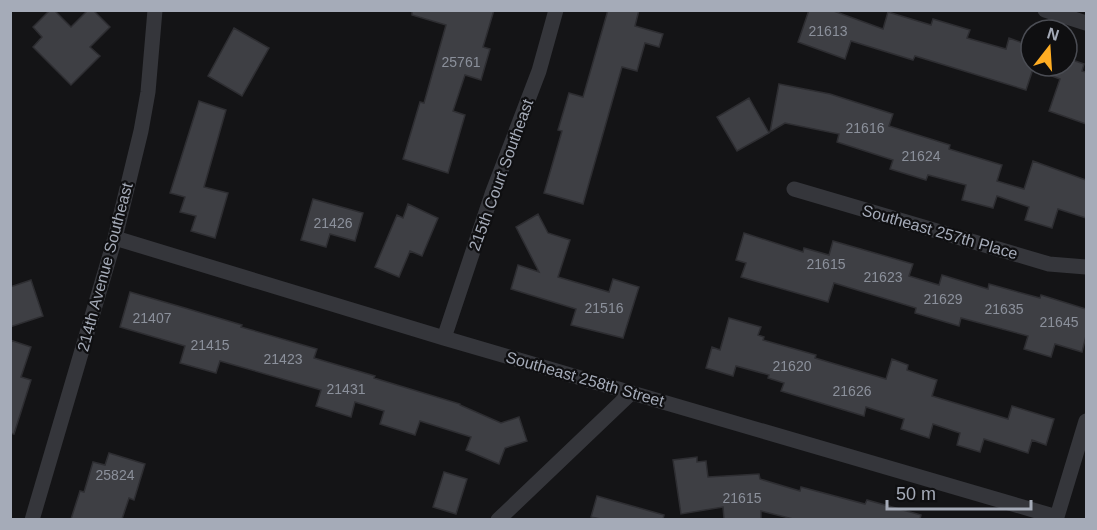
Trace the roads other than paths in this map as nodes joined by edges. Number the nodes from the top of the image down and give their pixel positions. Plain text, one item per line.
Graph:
1 (155, 10) edge
2 (556, 10) edge
3 (1045, 10) edge
4 (1086, 23) edge
5 (794, 189) dead end
6 (115, 238) junction
7 (1086, 267) edge
8 (444, 338) junction
9 (631, 393) junction
10 (1086, 421) edge
11 (1080, 467) edge
12 (1056, 518) edge
13 (32, 519) edge
14 (498, 519) edge

1 - 6 street, 214th Avenue Southeast
2 - 8 street, 215th Court Southeast
3 - 4 street
5 - 7 street, Southeast 257th Place
6 - 8 street, Southeast 258th Street
6 - 13 street, 214th Avenue Southeast
8 - 9 street, Southeast 258th Street
9 - 12 street, Southeast 258th Street
9 - 14 street
10 - 11 street
11 - 12 street

